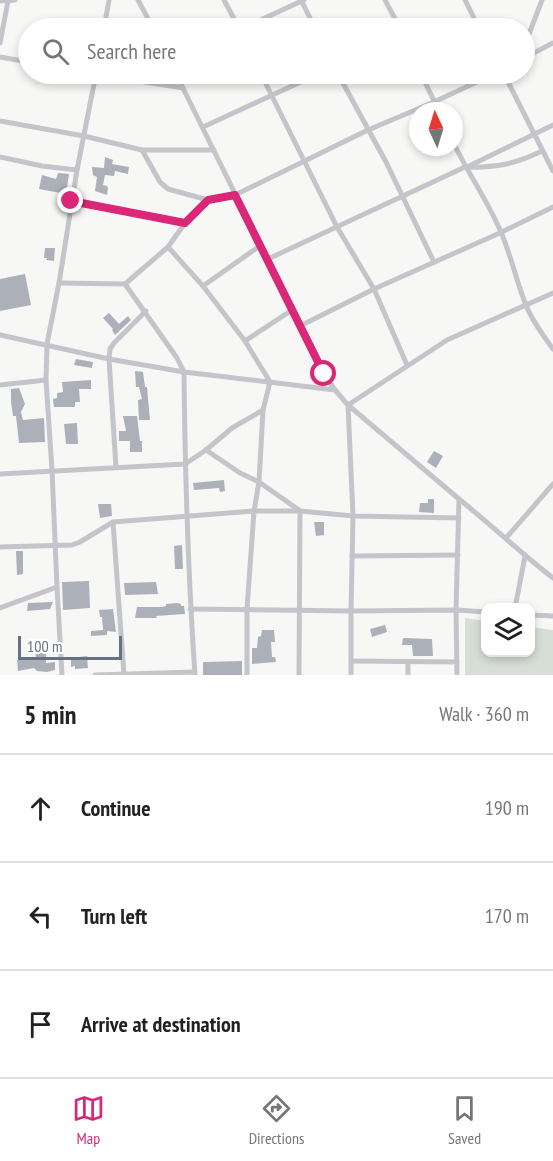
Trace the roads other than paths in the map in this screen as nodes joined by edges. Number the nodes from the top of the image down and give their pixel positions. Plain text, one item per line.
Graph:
1 (110, 0) edge
2 (138, 0) edge
3 (224, 0) edge
4 (302, 0) edge
5 (385, 0) edge
6 (465, 0) edge
7 (542, 0) edge
8 (12, 1) edge
9 (0, 2) edge
10 (106, 18) edge
11 (148, 18) edge
12 (235, 18) edge
13 (263, 18) edge
14 (310, 18) edge
15 (395, 18) edge
16 (474, 18) edge
17 (535, 19) edge
18 (0, 43) edge
19 (553, 43) edge
20 (535, 53) edge
21 (0, 57) edge
22 (18, 60) edge
23 (93, 84) edge
24 (158, 84) edge
25 (181, 84) edge
26 (266, 84) edge
27 (295, 84) edge
28 (343, 84) edge
29 (426, 84) edge
30 (473, 84) edge
31 (509, 84) edge
32 (183, 88) junction
33 (272, 94) junction
34 (434, 102) joint
35 (409, 113) edge
36 (0, 122) edge
37 (553, 125) edge
38 (203, 127) junction
39 (368, 130) junction
40 (534, 134) junction
41 (84, 136) junction
42 (142, 150) junction
43 (214, 150) junction
44 (542, 151) junction
45 (460, 156) edge
46 (0, 157) edge
47 (305, 162) junction
48 (465, 167) junction
49 (77, 170) junction
50 (553, 171) edge
51 (235, 195) junction
52 (402, 196) junction
53 (208, 200) junction
54 (71, 201) junction
55 (553, 207) edge
56 (185, 223) junction
57 (337, 227) junction
58 (501, 232) junction
59 (261, 245) junction
60 (168, 247) junction
61 (268, 259) junction
62 (434, 262) junction
63 (59, 283) junction
64 (125, 284) junction
65 (203, 286) junction
66 (374, 289) junction
67 (553, 293) edge
68 (526, 306) junction
69 (292, 310) junction
70 (146, 311) junction
71 (300, 326) junction
72 (0, 335) edge
73 (245, 342) junction
74 (47, 344) junction
75 (553, 349) edge
76 (109, 359) junction
77 (407, 365) junction
78 (184, 372) junction
79 (46, 380) junction
80 (270, 382) junction
81 (0, 385) edge
82 (335, 390) junction
83 (348, 405) junction
84 (263, 410) junction
85 (206, 450) junction
86 (185, 464) junction
87 (116, 467) junction
88 (52, 470) junction
89 (0, 474) edge
90 (259, 482) junction
91 (553, 484) edge
92 (459, 499) junction
93 (300, 511) junction
94 (254, 512) junction
95 (353, 516) junction
96 (187, 518) junction
97 (459, 518) junction
98 (113, 522) junction
99 (506, 538) junction
100 (55, 545) junction
101 (0, 547) edge
102 (458, 555) junction
103 (352, 556) junction
104 (525, 556) junction
105 (553, 577) edge
106 (57, 586) junction
107 (516, 603) edge
108 (0, 608) edge
109 (190, 609) junction
110 (247, 609) junction
111 (300, 610) junction
112 (456, 610) junction
113 (351, 611) junction
114 (481, 612) edge
115 (535, 615) edge
116 (553, 616) edge
117 (351, 661) junction
118 (408, 662) junction
119 (457, 662) junction
120 (195, 673) edge
121 (62, 675) edge
122 (95, 675) edge
123 (124, 675) edge
124 (247, 675) edge
125 (299, 675) edge
126 (351, 675) edge
127 (408, 675) edge
128 (457, 675) edge

1 - 10 street
2 - 11 street
3 - 12 street
4 - 13 street
4 - 14 street
5 - 15 street
6 - 16 street
7 - 17 street
8 - 9 street
8 - 18 street
19 - 20 street
21 - 22 street
23 - 41 street
24 - 32 street
25 - 32 street
26 - 33 street
27 - 33 street
28 - 39 street
29 - 34 street
30 - 34 street
31 - 40 street
32 - 38 street
33 - 38 street
33 - 47 street
35 - 39 street
36 - 41 street
37 - 40 street
38 - 43 street
39 - 47 street
39 - 52 street
40 - 44 street
40 - 48 street
41 - 42 street
41 - 49 street
42 - 43 street
42 - 53 street
43 - 51 street
44 - 48 street
44 - 50 street
45 - 48 street
46 - 49 street
47 - 51 street
47 - 57 street
48 - 52 street
48 - 58 street
49 - 54 street
51 - 53 street
51 - 59 street
52 - 57 street
52 - 62 street
53 - 56 street
54 - 56 street
54 - 63 street
55 - 58 street
56 - 60 street
57 - 61 street
57 - 66 street
58 - 62 street
58 - 68 street
59 - 61 street
59 - 65 street
60 - 64 street
60 - 65 street
61 - 69 street
62 - 66 street
63 - 64 street
63 - 74 street
64 - 70 street
65 - 73 street
66 - 71 street
66 - 77 street
67 - 68 street
68 - 75 street
68 - 77 street
69 - 71 street
69 - 73 street
70 - 76 street
70 - 78 street
71 - 82 street
72 - 74 street
73 - 80 street
74 - 76 street
74 - 79 street
76 - 78 street
76 - 87 street
77 - 83 street
78 - 80 street
78 - 86 street
79 - 81 street
79 - 88 street
80 - 82 street
80 - 84 street
82 - 83 street
83 - 92 street
83 - 95 street
84 - 85 street
84 - 90 street
85 - 86 street
85 - 90 street
86 - 87 street
86 - 96 street
87 - 88 street
88 - 89 street
88 - 100 street
90 - 93 street
90 - 94 street
91 - 99 street
92 - 97 street
92 - 99 street
93 - 94 street
93 - 95 street
93 - 111 street
94 - 96 street
94 - 110 street
95 - 97 street
95 - 103 street
96 - 98 street
96 - 109 street
97 - 102 street
98 - 100 street
98 - 123 street
99 - 104 street
100 - 101 street
100 - 106 street
102 - 103 street
102 - 112 street
103 - 113 street
104 - 105 street
104 - 107 street
106 - 108 street
106 - 121 street
109 - 110 street
109 - 120 street
110 - 111 street
110 - 124 street
111 - 113 street
111 - 125 street
112 - 113 street
112 - 114 street
112 - 119 street
113 - 117 street
115 - 116 street
117 - 118 street
117 - 126 street
118 - 119 street
118 - 127 street
119 - 128 street
120 - 123 street
122 - 123 street

